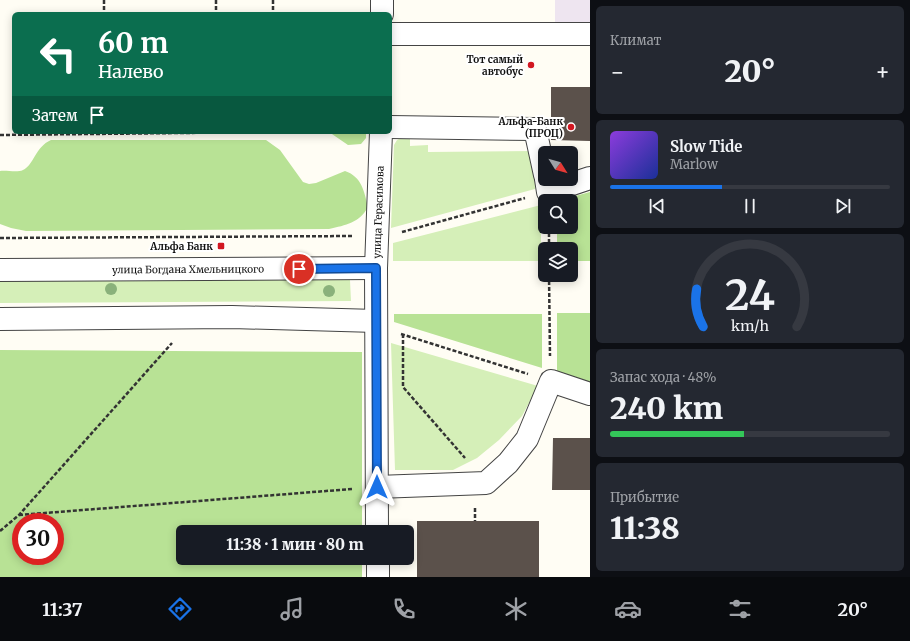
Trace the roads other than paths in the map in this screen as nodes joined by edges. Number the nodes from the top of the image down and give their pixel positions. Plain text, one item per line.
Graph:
1 (382, 0) edge
2 (382, 12) edge
3 (392, 34) edge
4 (590, 34) edge
5 (392, 127) edge
6 (381, 134) edge
7 (539, 146) edge
8 (590, 178) edge
9 (578, 179) edge
10 (376, 268) junction
11 (0, 270) edge
12 (0, 319) edge
13 (376, 321) junction
14 (590, 394) edge
15 (377, 487) junction
16 (377, 525) edge
17 (378, 565) edge
18 (378, 577) edge

1 - 2 street
3 - 4 street
5 - 7 street
6 - 10 street, улица Герасимова
8 - 9 street
10 - 11 street, улица Богдана Хмельницкого
10 - 13 street, улица Герасимова
12 - 13 street
13 - 15 street, улица Герасимова
14 - 15 street
15 - 16 street, улица Герасимова
17 - 18 street

